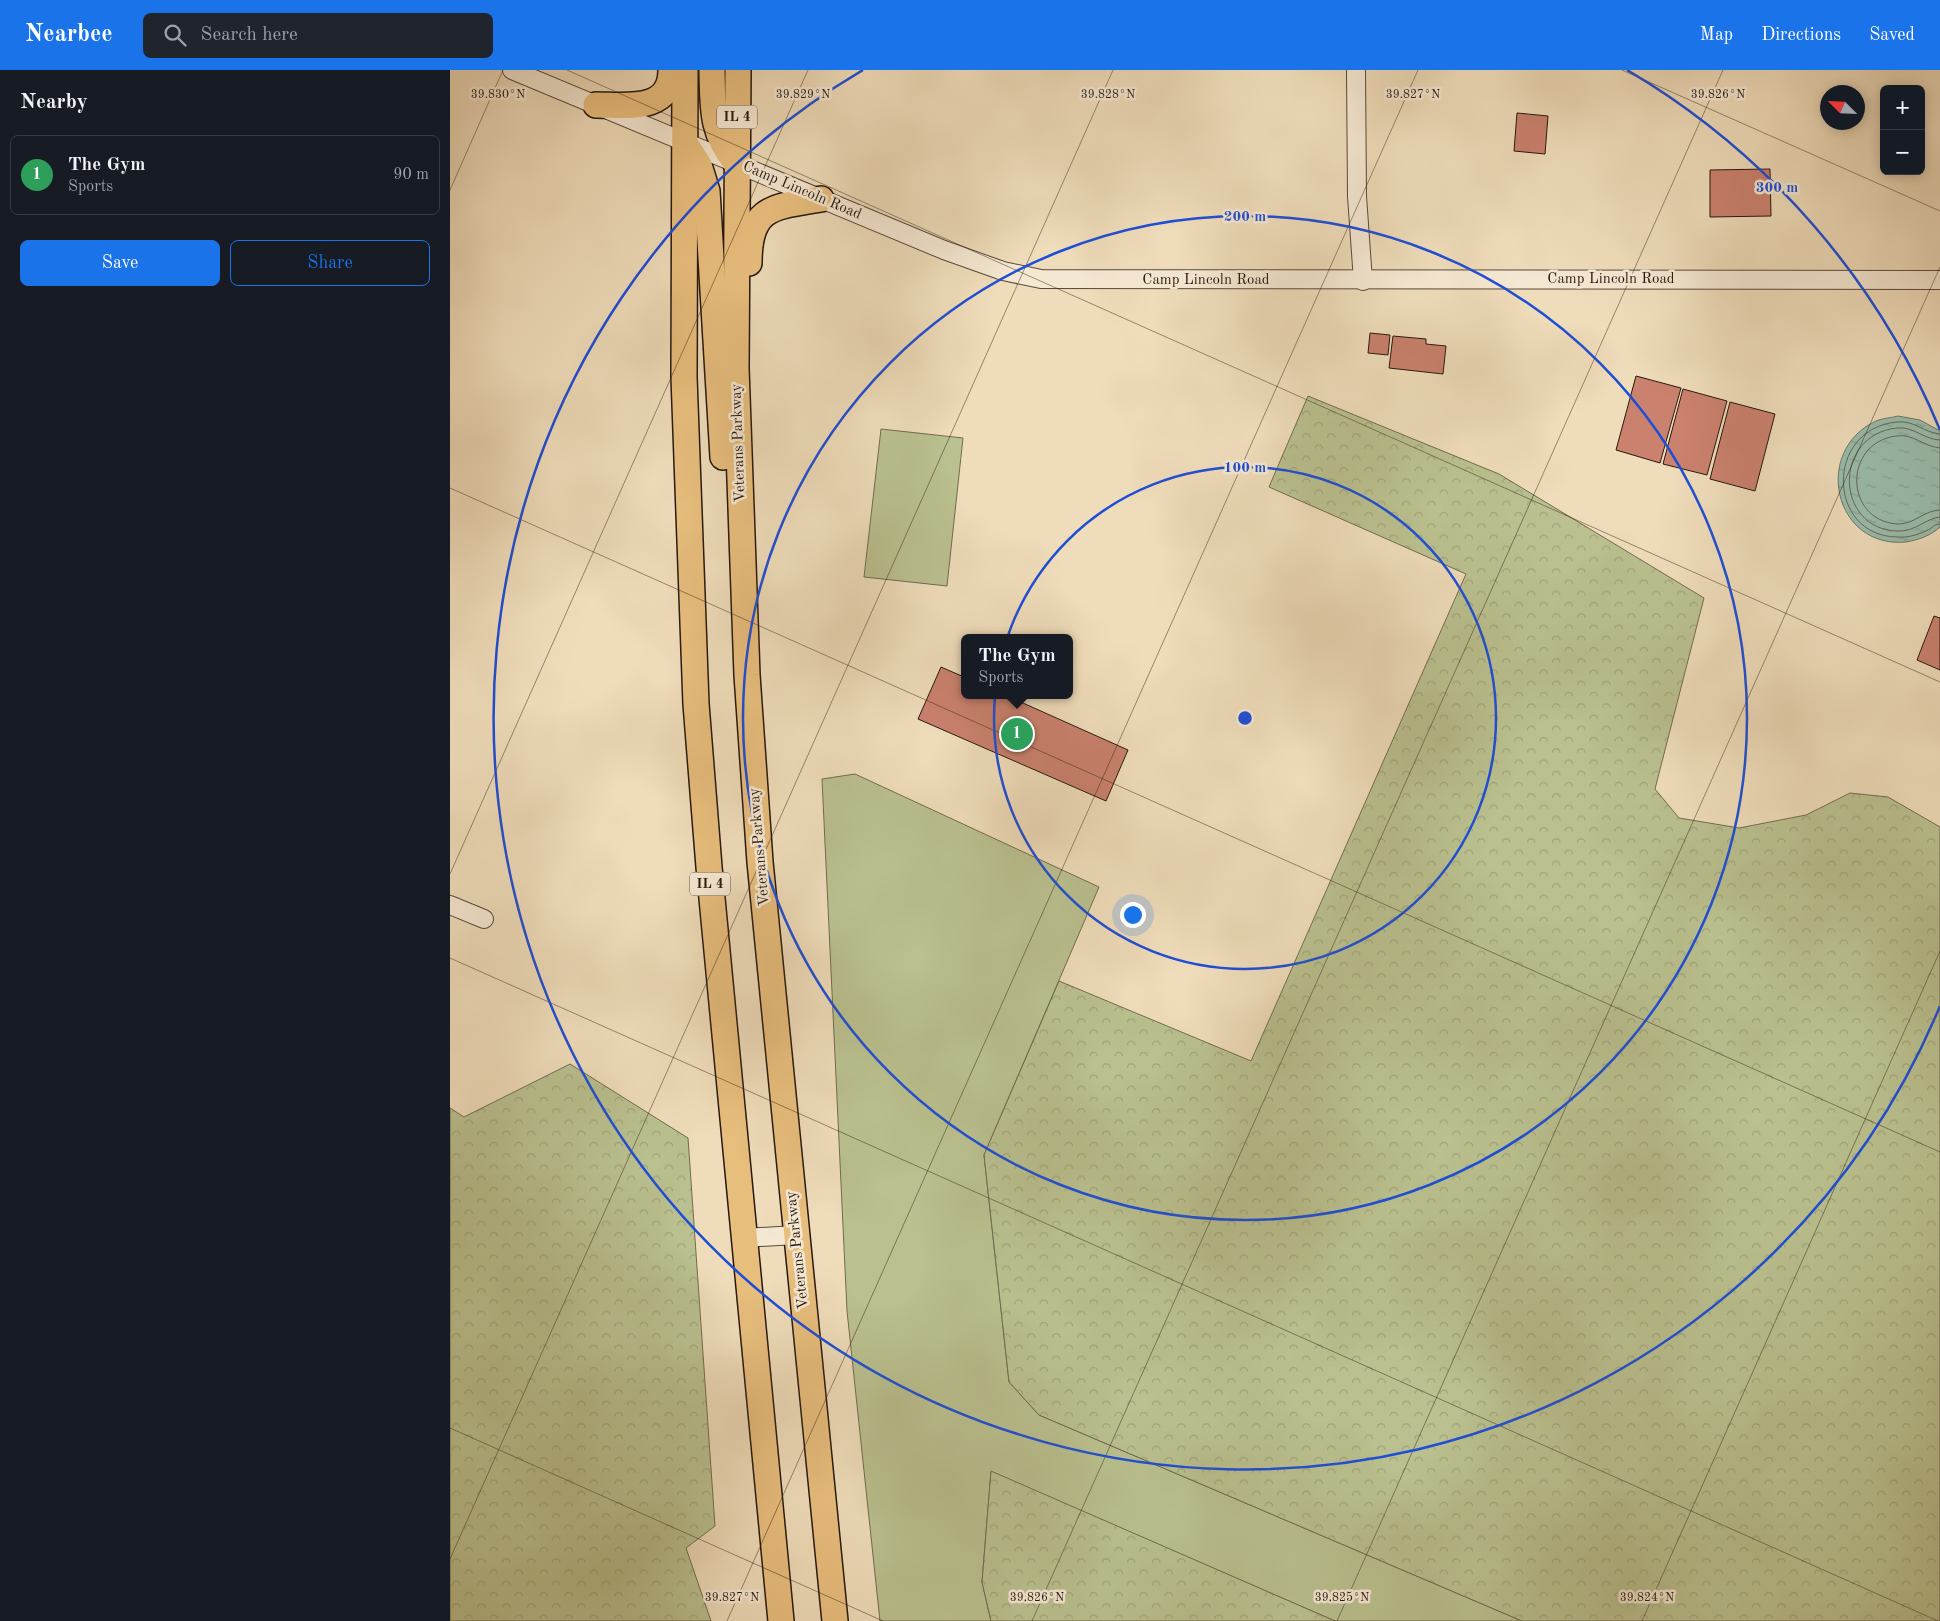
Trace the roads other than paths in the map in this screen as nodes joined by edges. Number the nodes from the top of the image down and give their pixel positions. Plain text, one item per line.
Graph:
1 (512, 70) edge
2 (671, 70) edge
3 (685, 70) edge
4 (712, 70) edge
5 (738, 70) edge
6 (1356, 70) edge
7 (596, 105) junction
8 (685, 144) junction
9 (736, 163) junction
10 (820, 199) junction
11 (1940, 280) edge
12 (1363, 281) junction
13 (741, 501) junction
14 (743, 570) junction
15 (450, 905) edge
16 (484, 919) dead end
17 (796, 1235) junction
18 (743, 1238) junction
19 (781, 1621) edge
20 (835, 1621) edge

1 - 7 street, Camp Lincoln Road
2 - 7 highway
3 - 8 highway, IL 4
4 - 9 highway
5 - 9 highway, Veterans Parkway / IL 4
6 - 12 street
7 - 8 street, Camp Lincoln Road
8 - 9 street, Camp Lincoln Road
8 - 14 highway
8 - 18 highway, IL 4
9 - 10 street, Camp Lincoln Road
9 - 13 highway, Veterans Parkway / IL 4
10 - 12 street, Camp Lincoln Road
10 - 13 highway
11 - 12 street, Camp Lincoln Road
13 - 14 highway, Veterans Parkway / IL 4
14 - 17 highway, Veterans Parkway / IL 4
15 - 16 street
17 - 18 street
17 - 20 highway, Veterans Parkway / IL 4
18 - 19 highway, IL 4

